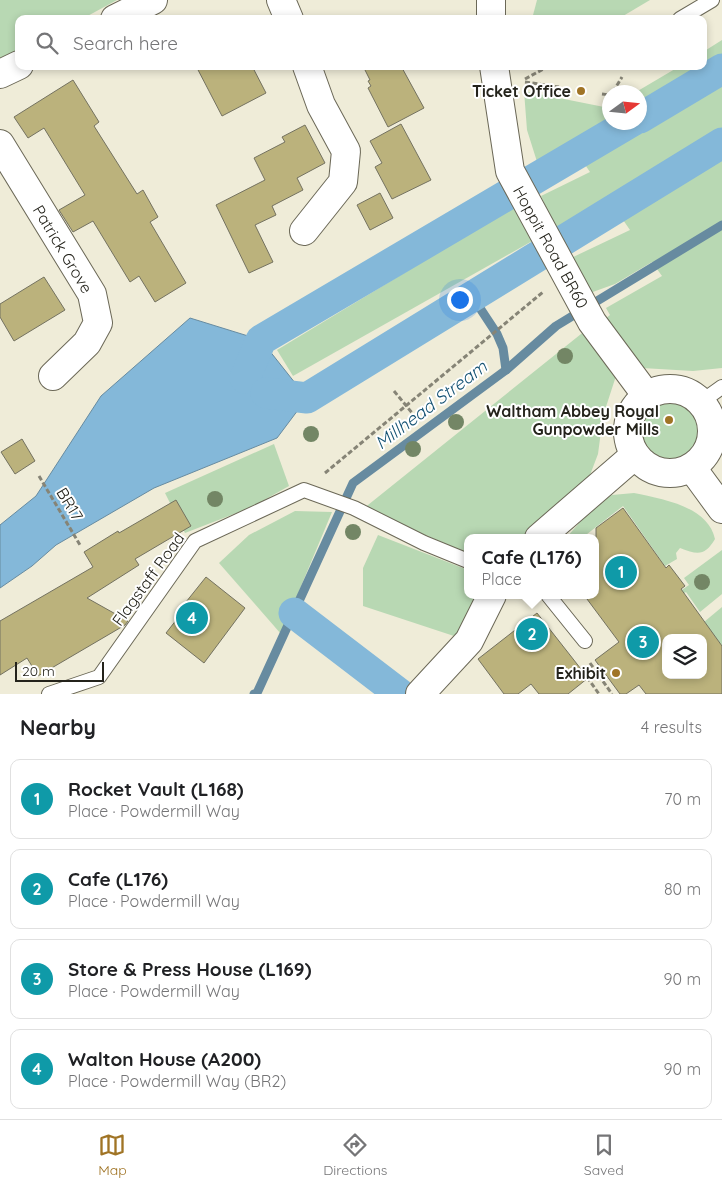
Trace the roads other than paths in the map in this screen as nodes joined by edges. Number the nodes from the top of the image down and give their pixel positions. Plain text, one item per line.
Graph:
1 (153, 0) edge
2 (281, 0) edge
3 (491, 0) edge
4 (712, 0) edge
5 (123, 15) edge
6 (287, 15) edge
7 (491, 15) edge
8 (687, 15) edge
9 (15, 67) edge
10 (308, 70) edge
11 (494, 70) edge
12 (0, 74) edge
13 (0, 144) edge
14 (304, 231) dead end
15 (53, 376) dead end
16 (712, 394) edge
17 (647, 396) junction
18 (635, 455) junction
19 (692, 468) junction
20 (722, 509) edge
21 (544, 534) edge
22 (464, 559) edge
23 (490, 599) edge
24 (551, 599) edge
25 (585, 640) dead end
26 (421, 693) edge
27 (49, 694) edge

1 - 5 street
2 - 6 street
3 - 7 street
4 - 8 lane
9 - 12 street
10 - 14 street
11 - 17 street, Hoppit Road BR60
13 - 15 street, Patrick Grove
16 - 17 street
16 - 19 street
17 - 18 street
18 - 19 street
18 - 21 street
19 - 20 street
22 - 27 lane, Flagstaff Road
23 - 26 street
24 - 25 lane

